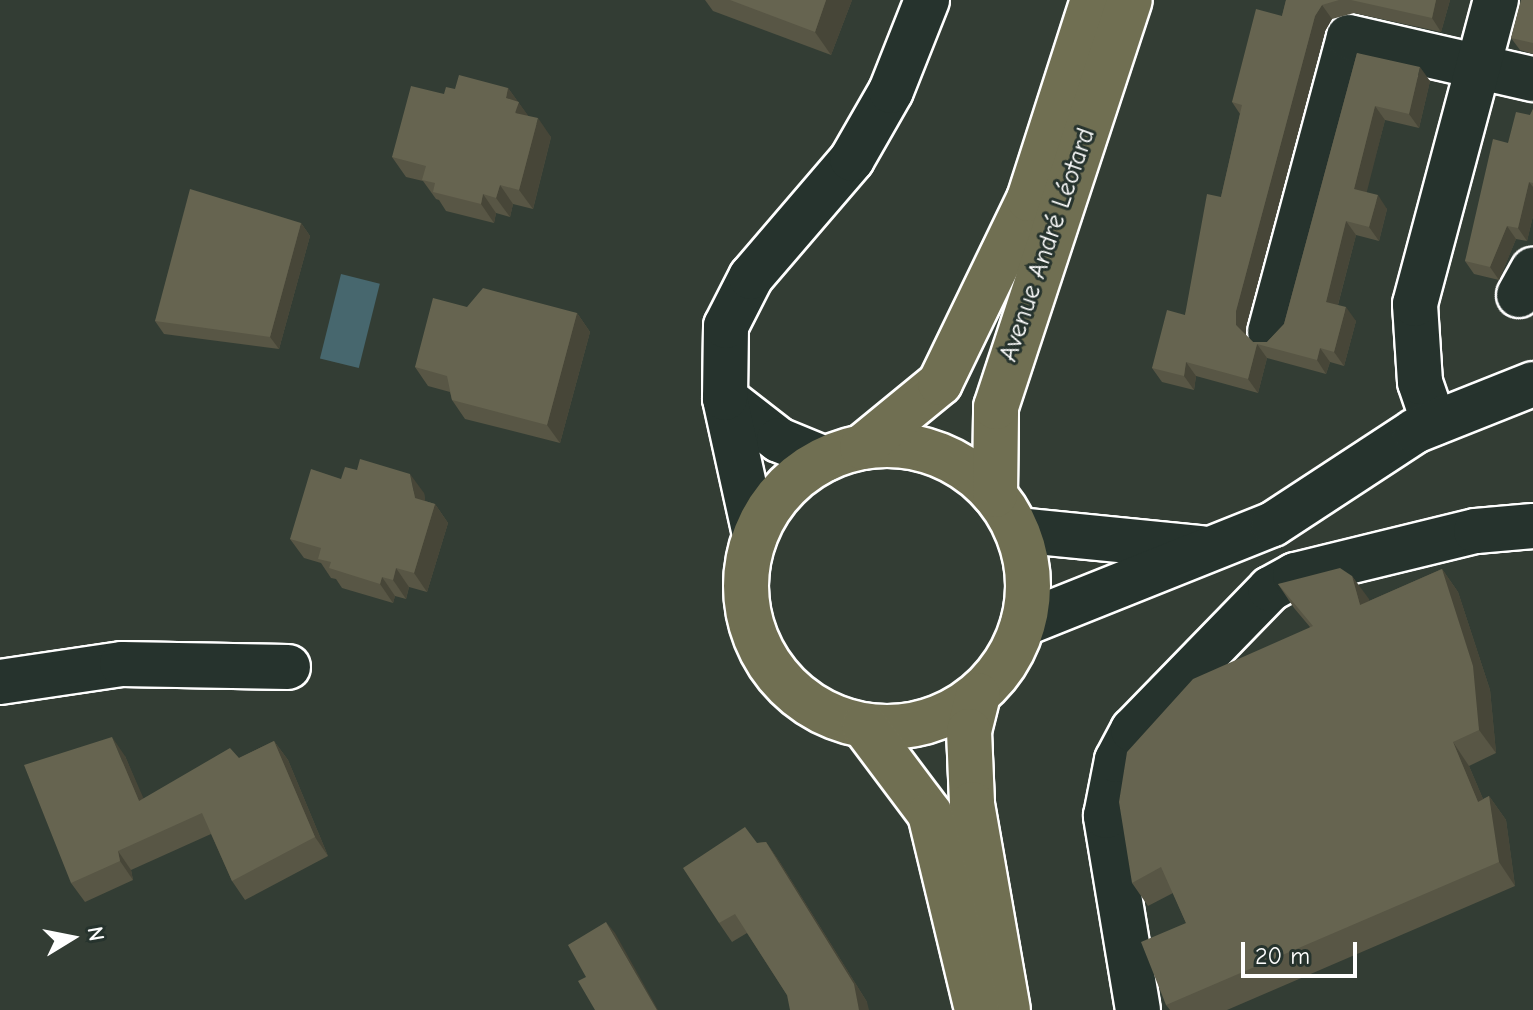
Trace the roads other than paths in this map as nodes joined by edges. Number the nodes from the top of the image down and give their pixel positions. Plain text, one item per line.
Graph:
1 (927, 0) edge
2 (1093, 0) edge
3 (1130, 0) edge
4 (1496, 0) edge
5 (1479, 66) junction
6 (1533, 79) edge
7 (1270, 332) dead end
8 (1533, 384) edge
9 (725, 398) junction
10 (1434, 423) junction
11 (844, 453) junction
12 (1006, 513) junction
13 (1533, 526) edge
14 (755, 535) junction
15 (1220, 548) junction
16 (1023, 624) junction
17 (288, 667) dead end
18 (0, 682) edge
19 (978, 695) junction
20 (864, 726) junction
21 (977, 1010) edge
22 (1008, 1010) edge
23 (1138, 1010) edge

1 - 9 street
2 - 11 main road, Avenue André Léotard
3 - 12 main road, Avenue André Léotard
4 - 5 street
5 - 6 street
5 - 7 street
5 - 10 street
8 - 10 street
9 - 11 street
9 - 14 street
10 - 15 street
11 - 12 main road
11 - 14 main road
12 - 15 street
12 - 16 main road
13 - 23 street
14 - 20 main road
15 - 16 street
16 - 19 main road
17 - 18 street
19 - 20 main road
19 - 22 main road
20 - 21 main road

